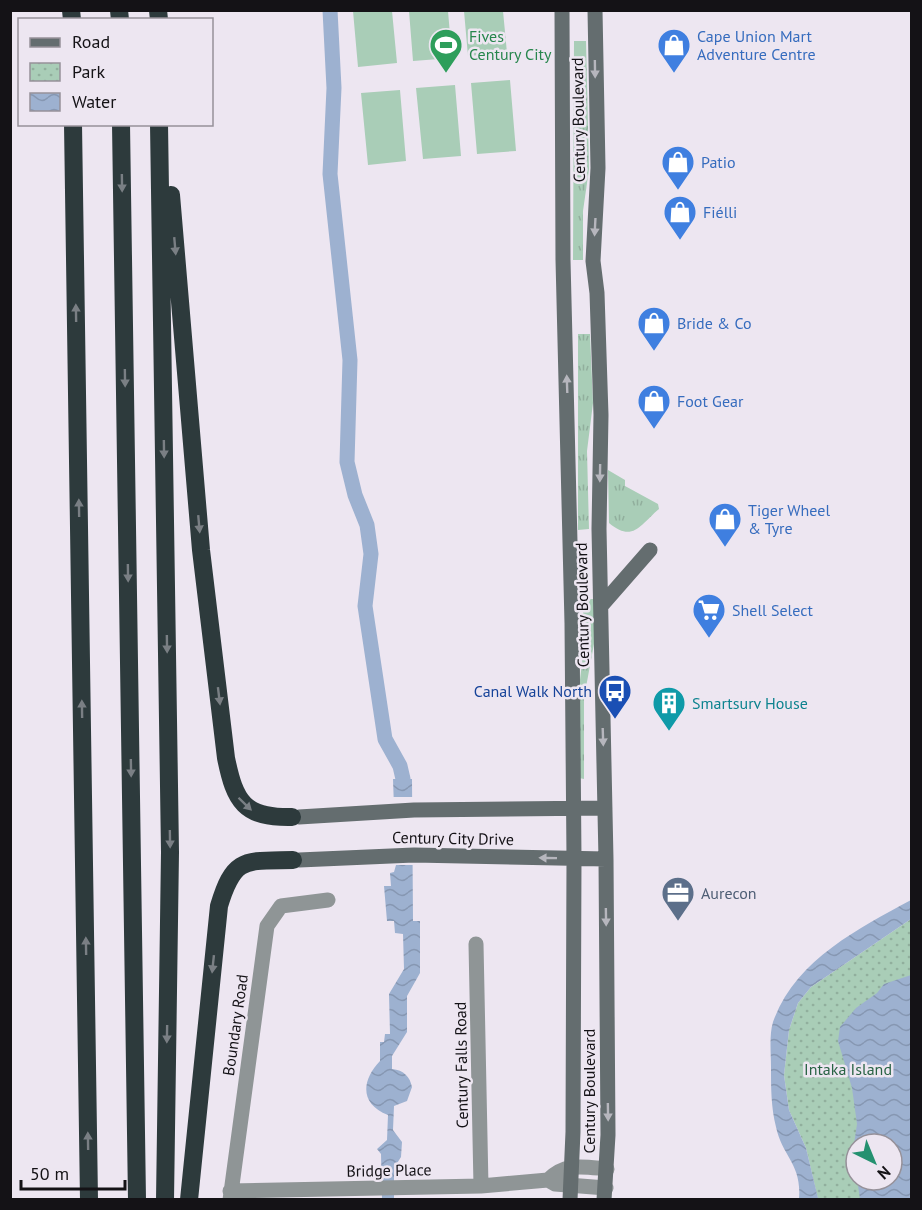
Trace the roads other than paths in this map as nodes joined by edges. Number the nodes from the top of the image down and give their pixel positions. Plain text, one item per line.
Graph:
1 (562, 10) edge
2 (595, 10) edge
3 (73, 126) edge
4 (121, 126) edge
5 (159, 126) edge
6 (165, 126) edge
7 (650, 550) dead end
8 (601, 606) junction
9 (605, 807) junction
10 (573, 808) junction
11 (295, 817) joint
12 (574, 858) junction
13 (606, 859) junction
14 (296, 860) joint
15 (328, 900) dead end
16 (477, 944) dead end
17 (572, 1166) junction
18 (607, 1169) junction
19 (548, 1180) junction
20 (481, 1186) junction
21 (570, 1192) edge
22 (605, 1194) edge
23 (230, 1195) edge
24 (89, 1200) edge
25 (137, 1200) edge
26 (165, 1200) edge
27 (189, 1200) edge

10 -> 1 main road, Century Boulevard
2 -> 8 main road, Century Boulevard
24 -> 3 highway
4 -> 25 highway
5 -> 26 highway
6 -> 11 highway
7 - 8 main road
8 -> 9 main road, Century Boulevard
9 - 10 main road, Century City Drive
9 - 13 main road, Century Boulevard
10 - 11 main road, Century City Drive
10 - 12 main road, Century Boulevard
12 - 13 main road, Century City Drive
12 -> 14 main road, Century City Drive
12 - 17 main road, Century Boulevard
13 -> 18 main road, Century Boulevard
14 -> 27 highway
15 - 23 street, Boundary Road
16 - 20 street, Century Falls Road
17 - 18 street
17 - 19 street, Bridge Place
17 - 21 main road, Century Boulevard
18 - 22 main road, Century Boulevard
19 - 20 street, Bridge Place
19 - 21 street, Bridge Place
20 - 23 street, Bridge Place
21 - 22 street, Bridge Place

